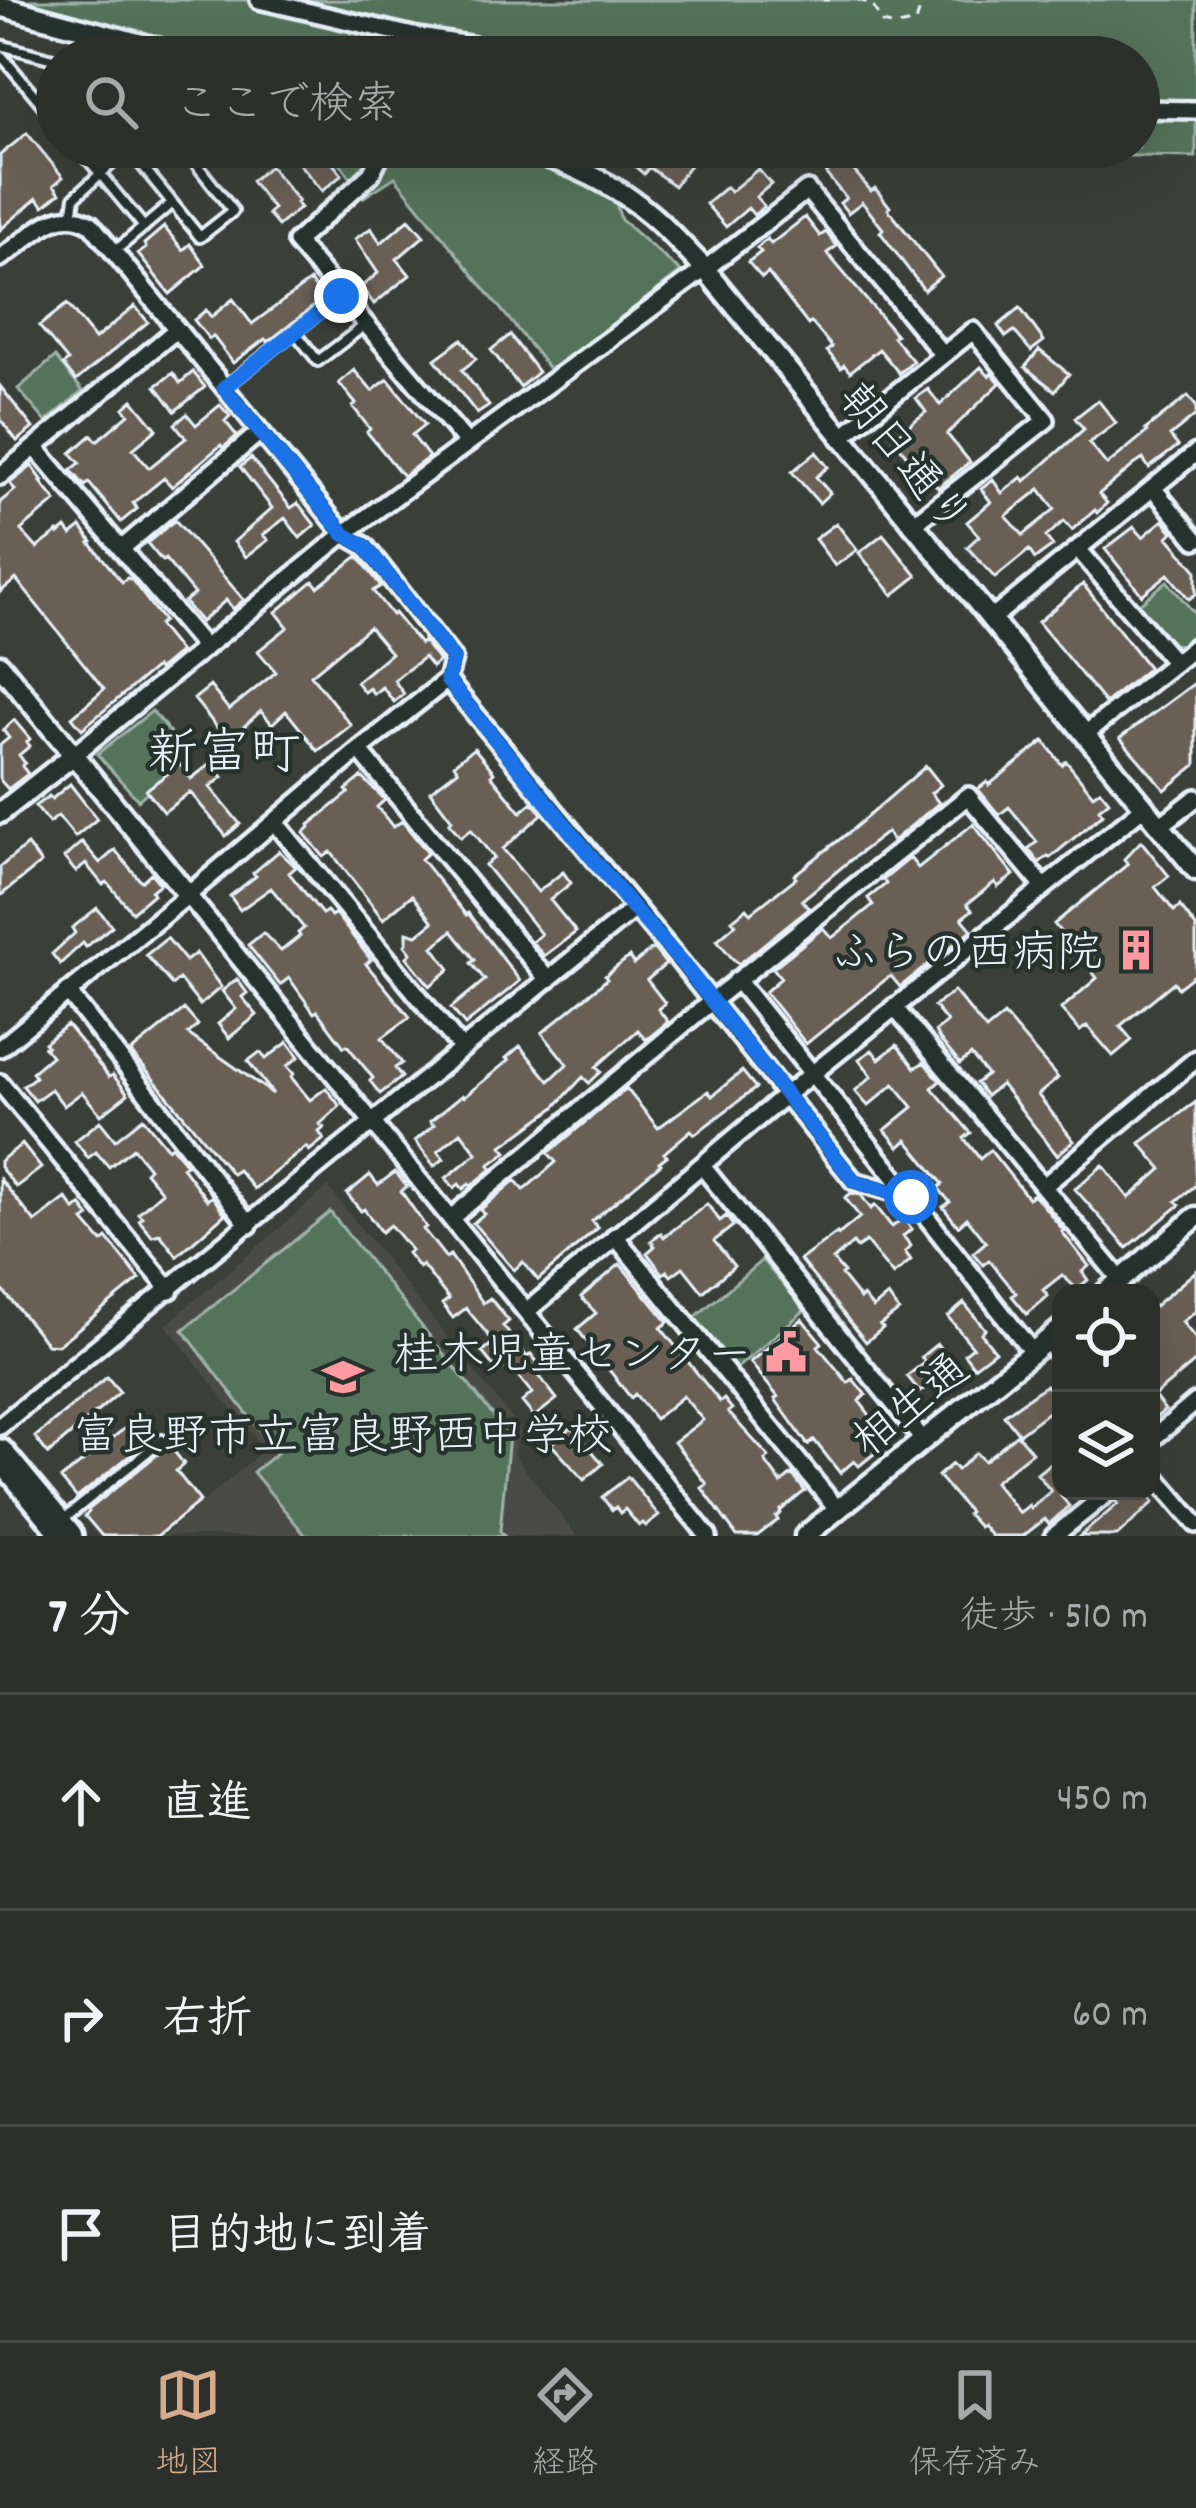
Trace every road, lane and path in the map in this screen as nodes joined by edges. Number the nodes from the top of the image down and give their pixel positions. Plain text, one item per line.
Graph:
1 (259, 0) edge
2 (858, 0) edge
3 (923, 0) edge
4 (0, 5) edge
5 (113, 36) edge
6 (413, 36) edge
7 (0, 50) edge
8 (36, 57) edge
9 (36, 95) edge
10 (1160, 109) edge
11 (1196, 110) edge
12 (95, 168) edge
13 (107, 168) edge
14 (145, 168) edge
15 (199, 168) edge
16 (374, 168) edge
17 (575, 168) edge
18 (100, 174) junction
19 (172, 202) junction
20 (72, 217) junction
21 (145, 226) junction
22 (114, 253) junction
23 (0, 259) edge
24 (705, 269) junction
25 (341, 296) junction
26 (366, 325) junction
27 (176, 330) junction
28 (296, 332) junction
29 (943, 356) junction
30 (224, 388) junction
31 (260, 432) junction
32 (840, 438) junction
33 (467, 443) junction
34 (35, 447) junction
35 (1196, 453) edge
36 (3, 467) edge
37 (1153, 488) junction
38 (912, 525) junction
39 (344, 534) junction
40 (1196, 540) edge
41 (122, 549) junction
42 (1078, 549) junction
43 (990, 620) junction
44 (1196, 646) edge
45 (205, 648) junction
46 (1174, 664) junction
47 (0, 665) edge
48 (447, 680) junction
49 (1084, 735) junction
50 (359, 749) junction
51 (75, 754) junction
52 (1196, 798) edge
53 (1144, 807) junction
54 (0, 813) edge
55 (275, 822) junction
56 (1160, 826) junction
57 (1196, 870) edge
58 (1043, 886) junction
59 (188, 895) junction
60 (634, 909) junction
61 (548, 980) junction
62 (737, 980) junction
63 (68, 992) junction
64 (712, 1000) junction
65 (894, 1007) junction
66 (0, 1048) edge
67 (462, 1049) junction
68 (1196, 1059) edge
69 (813, 1073) junction
70 (0, 1083) edge
71 (787, 1094) junction
72 (374, 1122) junction
73 (702, 1166) junction
74 (1044, 1186) junction
75 (911, 1197) junction
76 (1196, 1217) edge
77 (451, 1218) junction
78 (249, 1225) junction
79 (615, 1236) junction
80 (1121, 1280) junction
81 (1116, 1284) edge
82 (170, 1290) junction
83 (527, 1311) junction
84 (1047, 1341) edge
85 (1196, 1402) edge
86 (0, 1426) edge
87 (1160, 1432) edge
88 (162, 1440) dead end
89 (924, 1441) junction
90 (0, 1454) edge
91 (1160, 1482) edge
92 (1099, 1500) edge
93 (838, 1510) junction
94 (1196, 1524) edge
95 (63, 1530) edge
96 (708, 1536) edge
97 (806, 1536) edge
98 (1054, 1536) edge

1 - 6 street
2 - 3 path
4 - 5 street
7 - 8 lane
7 - 9 lane
10 - 11 street
12 - 18 lane
13 - 18 lane
14 - 19 lane
15 - 19 lane
16 - 25 street
17 - 24 street, 朝日通り
18 - 20 lane
18 - 21 lane
19 - 21 lane
20 - 22 street
20 - 23 street
21 - 22 lane
22 - 27 street
24 - 29 street
24 - 32 street, 朝日通り
24 - 33 street
25 - 26 street
25 - 28 lane
26 - 28 lane
26 - 33 street
27 - 30 street
27 - 34 street
28 - 30 lane
29 - 32 street
29 - 38 street
30 - 31 street
31 - 39 street
31 - 41 street
32 - 38 street, 朝日通り
33 - 39 street
34 - 36 street
34 - 41 street
35 - 37 street
37 - 40 street
37 - 42 street
38 - 43 street, 朝日通り
39 - 45 street
39 - 48 street
41 - 45 street
42 - 43 street
42 - 46 street
43 - 49 street, 朝日通り
44 - 46 street
45 - 51 street
46 - 49 street
47 - 51 street
48 - 50 street
48 - 60 street
49 - 53 street, 朝日通り
50 - 55 street
50 - 61 street
51 - 54 street
51 - 59 street
52 - 56 street
53 - 56 street, 朝日通り
53 - 58 street
55 - 59 street
55 - 67 street
56 - 57 street, 朝日通り
58 - 62 street
58 - 65 street
59 - 63 street
59 - 72 street
60 - 61 street
60 - 64 street
61 - 67 street
62 - 64 street
62 - 69 street
63 - 66 street
63 - 78 street
64 - 71 street
64 - 77 street
65 - 69 street
65 - 74 street
67 - 72 street
68 - 74 street
69 - 71 street
69 - 75 street
70 - 82 street
71 - 73 street
71 - 75 street
72 - 77 street
72 - 78 street
73 - 79 street
73 - 89 street
74 - 80 street
75 - 84 street
76 - 80 street
77 - 83 street
78 - 82 street
79 - 83 street
79 - 93 street
80 - 81 street
82 - 86 street
83 - 96 street
84 - 89 street, 相生通
85 - 87 street
88 - 95 lane
89 - 93 street, 相生通
90 - 95 highway
91 - 94 street
92 - 98 street
93 - 97 street, 相生通

